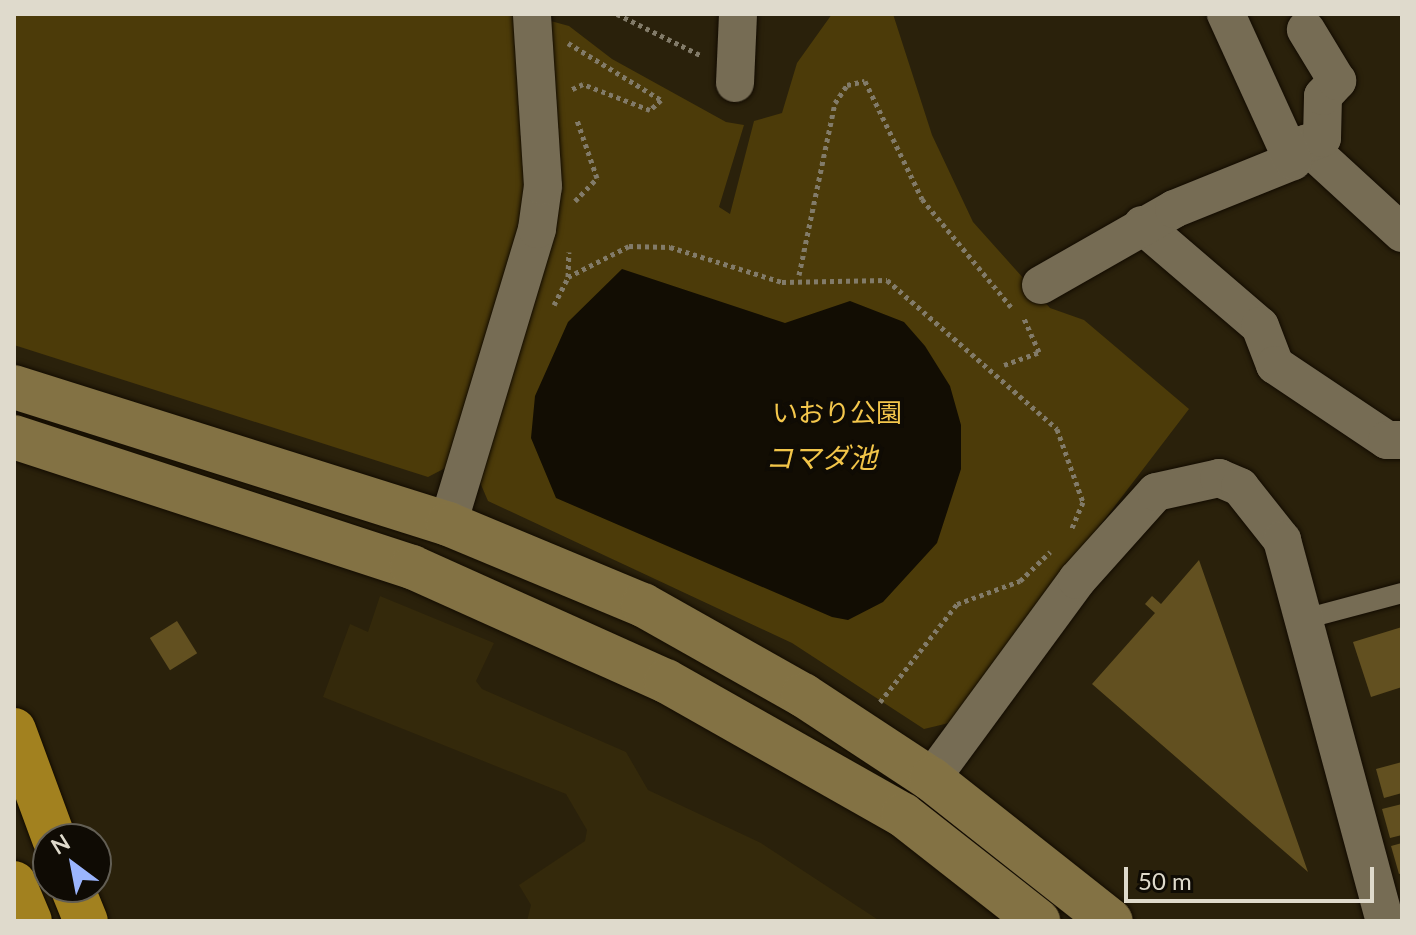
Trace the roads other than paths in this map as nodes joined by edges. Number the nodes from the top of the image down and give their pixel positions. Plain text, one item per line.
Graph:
1 (738, 14) edge
2 (1226, 14) edge
3 (531, 22) edge
4 (1306, 30) dead end
5 (734, 77) road end
6 (1296, 147) junction
7 (1142, 225) junction
8 (1402, 233) edge
9 (1041, 285) road end
10 (14, 387) edge
11 (14, 437) edge
12 (1402, 440) edge
13 (448, 524) junction
14 (1402, 593) edge
15 (1308, 618) junction
16 (14, 730) edge
17 (931, 779) junction
18 (48, 823) edge
19 (14, 883) edge
20 (30, 921) edge
21 (1038, 921) edge
22 (1111, 921) edge
23 (1385, 921) edge

1 - 5 street
2 - 6 street
3 - 13 street
4 - 6 street
6 - 7 street
6 - 8 street
7 - 9 street
7 - 12 street
10 - 13 street
11 - 21 street
13 - 17 street
14 - 15 lane
15 - 17 street
15 - 23 street
16 - 18 highway
17 - 22 street
19 - 20 highway

